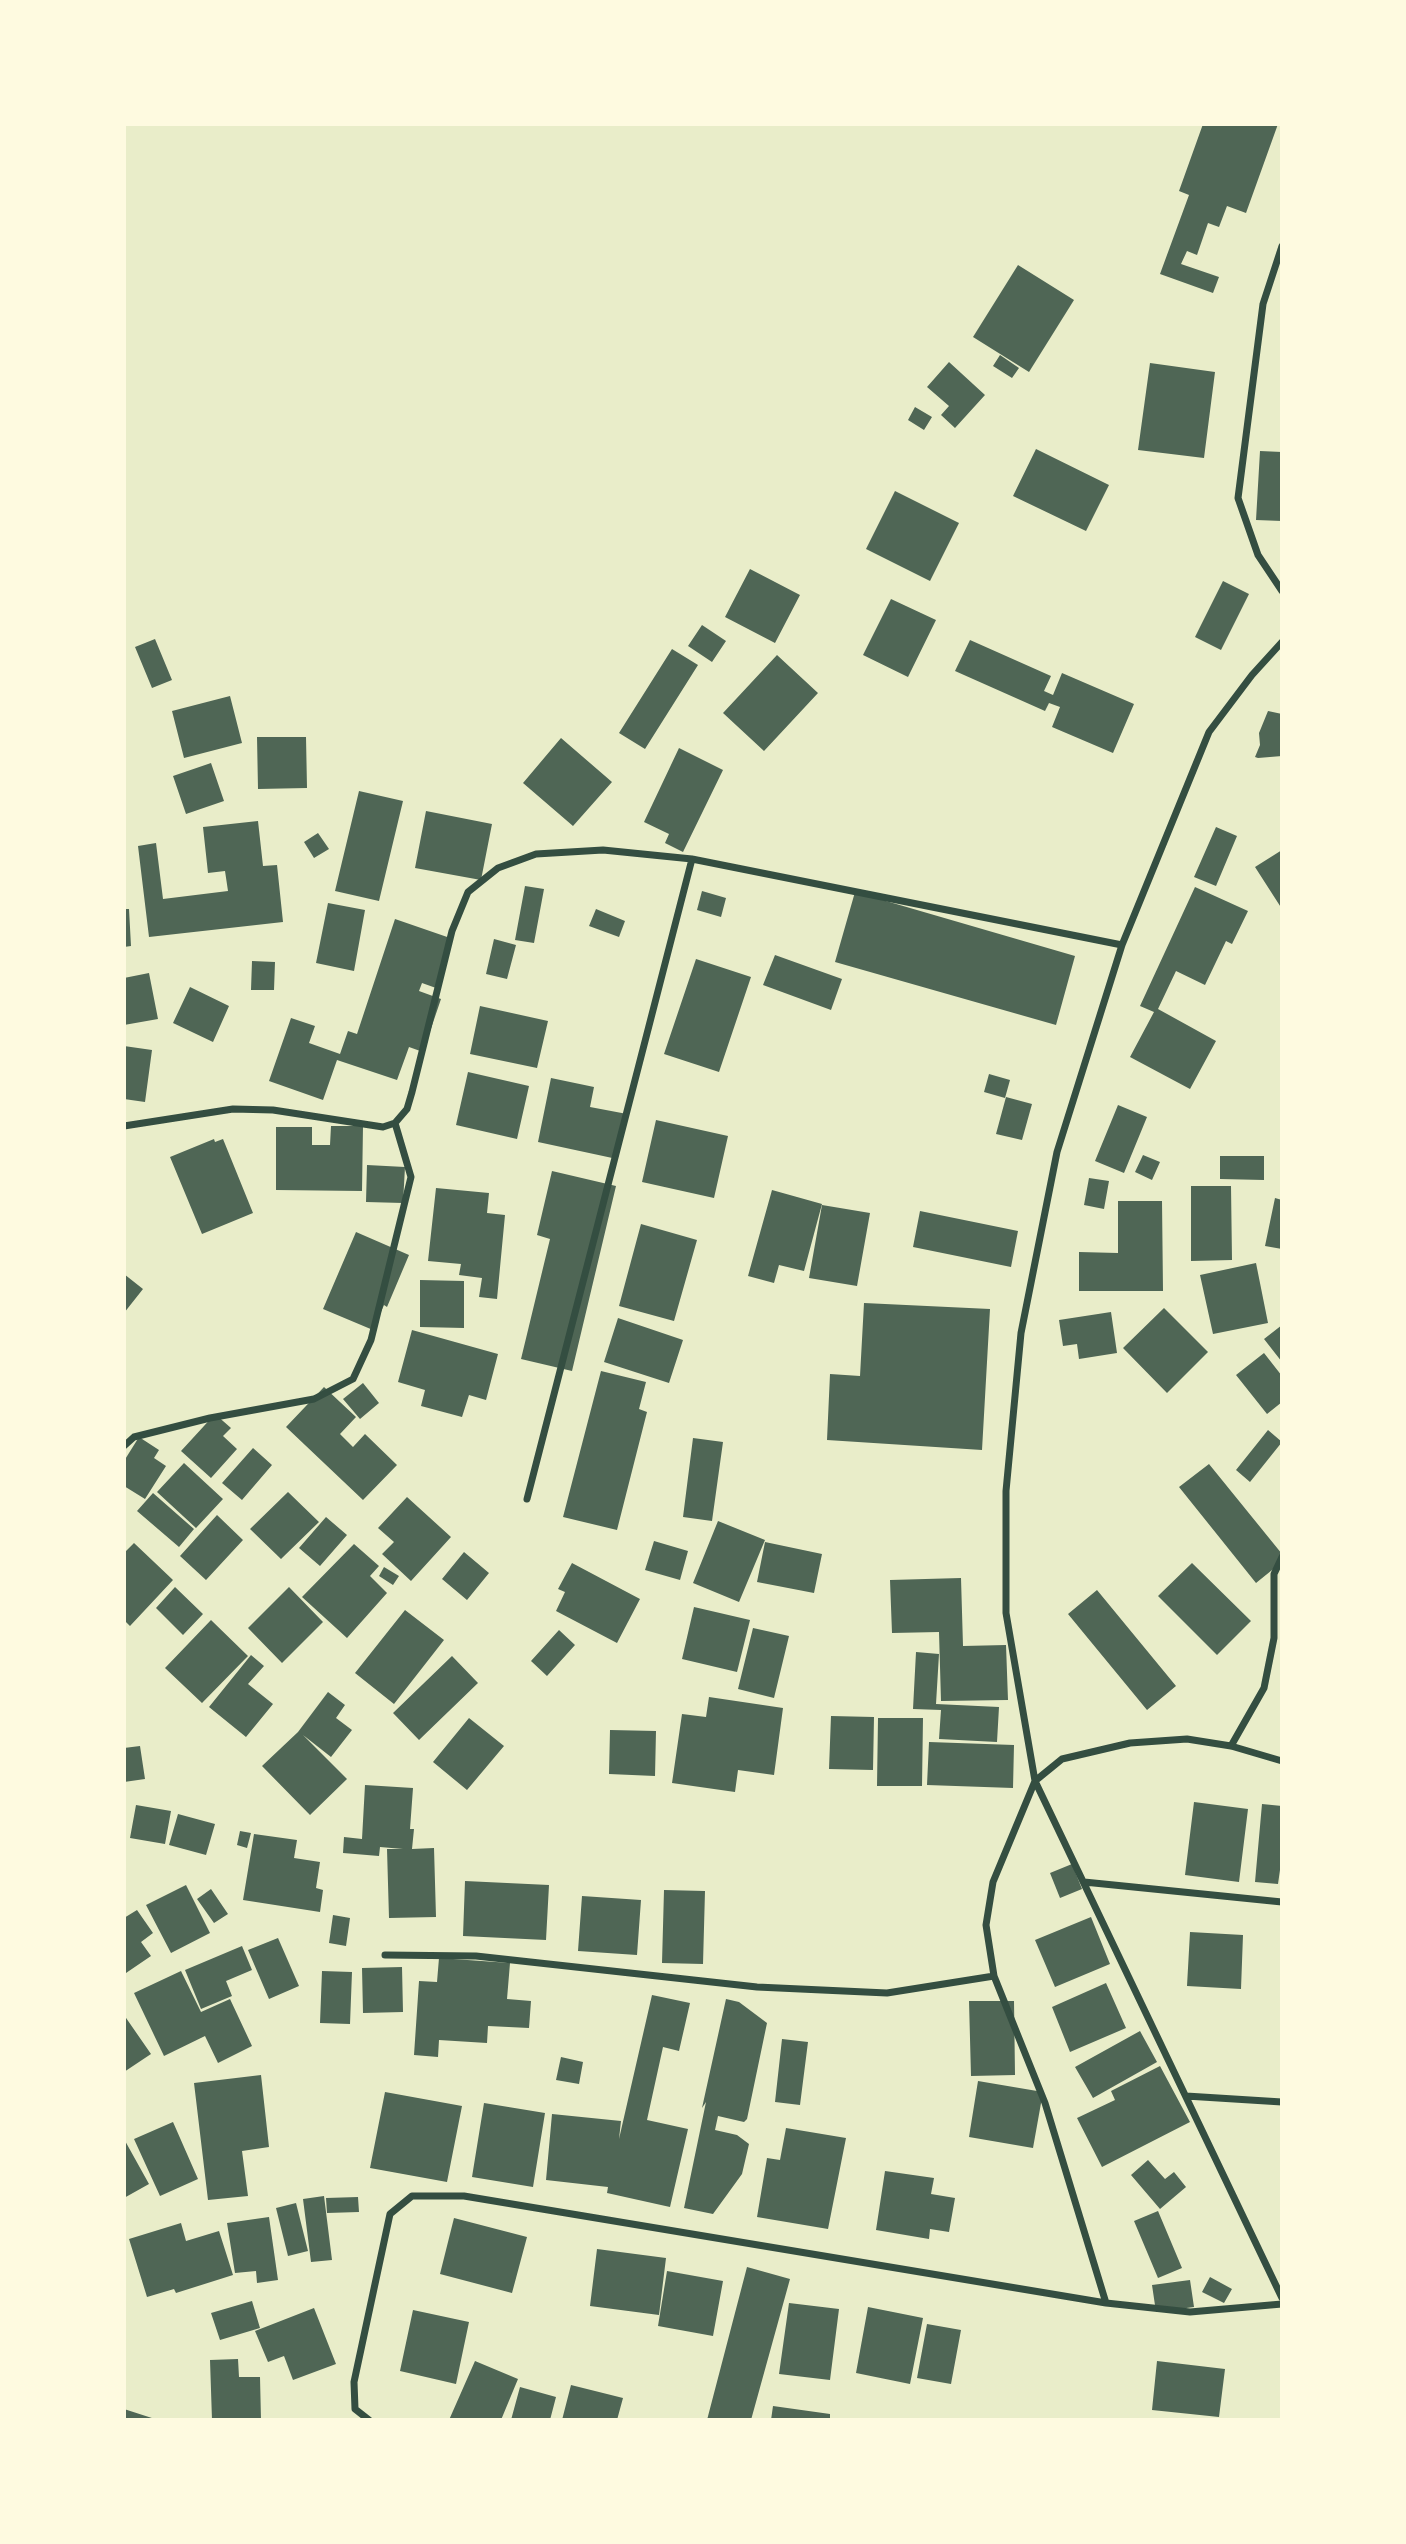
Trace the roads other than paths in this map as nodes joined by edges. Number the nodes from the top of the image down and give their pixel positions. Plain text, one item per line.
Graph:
1 (1282, 246) edge
2 (1282, 591) edge
3 (1282, 642) edge
4 (692, 859) junction
5 (1122, 945) junction
6 (395, 1123) junction
7 (124, 1126) edge
8 (124, 1446) edge
9 (527, 1499) dead end
10 (1282, 1558) edge
11 (1231, 1746) junction
12 (1282, 1761) edge
13 (1035, 1781) junction
14 (1084, 1882) junction
15 (1282, 1902) edge
16 (385, 1955) dead end
17 (994, 1976) junction
18 (1186, 2096) junction
19 (1282, 2102) edge
20 (1282, 2298) edge
21 (1106, 2303) junction
22 (1282, 2304) edge
23 (369, 2420) edge

1 - 2 street
3 - 5 street
4 - 5 street
4 - 6 street
4 - 9 street
5 - 13 street
6 - 7 street
6 - 8 street
10 - 11 street
11 - 12 street
11 - 13 street
13 - 14 street
13 - 17 street
14 - 15 street
14 - 18 street
16 - 17 street
17 - 21 street
18 - 19 street
18 - 20 street
21 - 22 street
21 - 23 street

